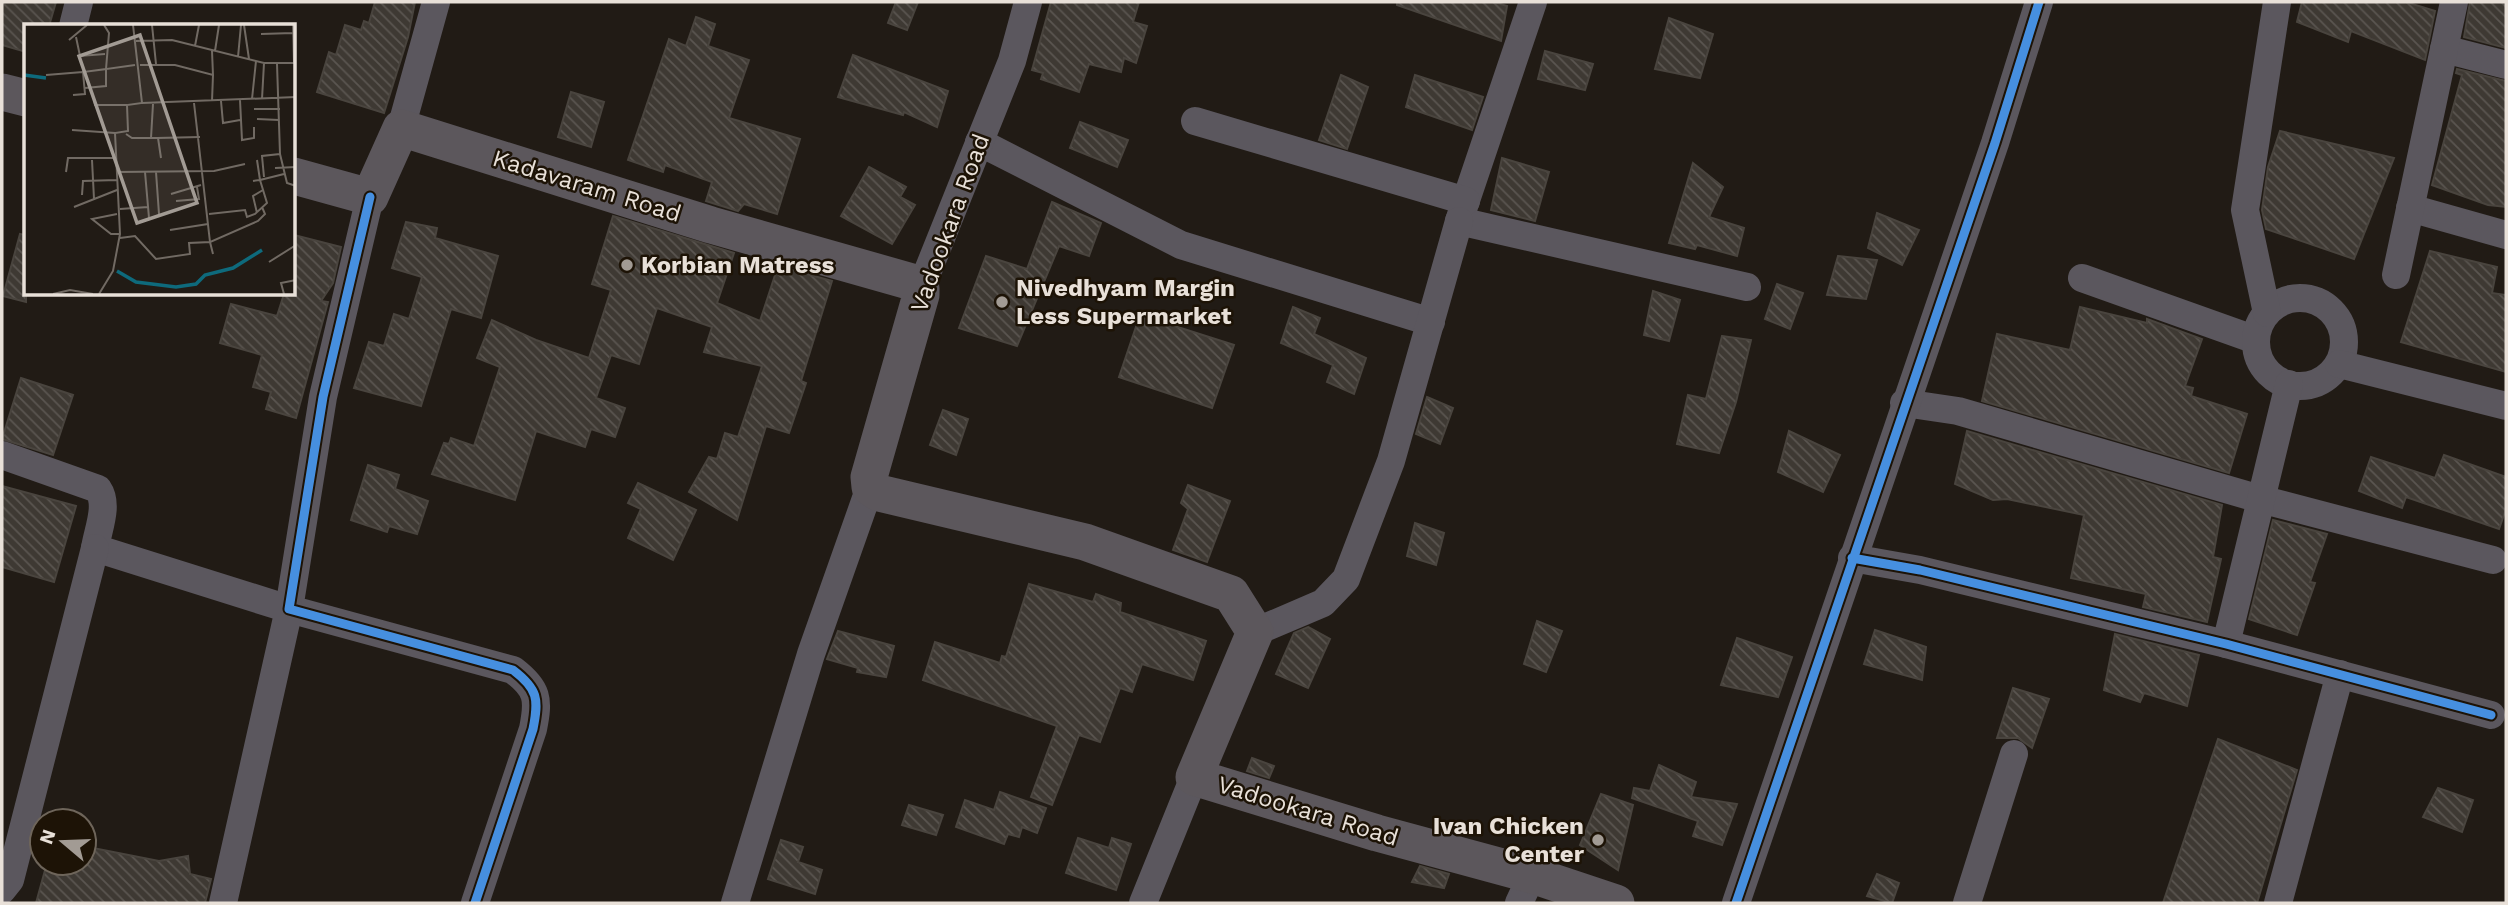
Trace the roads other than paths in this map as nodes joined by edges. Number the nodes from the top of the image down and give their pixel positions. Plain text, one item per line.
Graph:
1 (79, 2) edge
2 (436, 2) edge
3 (1028, 2) edge
4 (1533, 2) edge
5 (2277, 2) edge
6 (2454, 2) edge
7 (2030, 4) edge
8 (74, 24) edge
9 (2444, 49) junction
10 (2506, 65) edge
11 (2, 92) edge
12 (24, 98) edge
13 (1195, 121) dead end
14 (401, 128) junction
15 (979, 142) junction
16 (296, 177) edge
17 (370, 197) junction
18 (2410, 208) junction
19 (1463, 211) junction
20 (2506, 235) edge
21 (2396, 275) dead end
22 (2082, 278) dead end
23 (1747, 287) dead end
24 (921, 288) junction
25 (2267, 313) junction
26 (1431, 322) junction
27 (2256, 340) junction
28 (2339, 364) junction
29 (2289, 384) junction
30 (1904, 403) junction
31 (2506, 405) edge
32 (2, 455) edge
33 (870, 487) junction
34 (2260, 499) junction
35 (94, 548) junction
36 (1852, 558) junction
37 (2493, 560) dead end
38 (289, 609) junction
39 (1255, 632) junction
40 (2226, 644) junction
41 (2340, 674) junction
42 (2491, 715) dead end
43 (2014, 754) dead end
44 (1194, 777) junction
45 (1525, 889) edge
46 (2, 890) edge
47 (223, 903) edge
48 (475, 903) edge
49 (735, 903) edge
50 (1143, 903) edge
51 (1616, 903) edge
52 (1736, 903) edge
53 (1967, 903) edge
54 (2278, 903) edge

1 - 8 street
2 - 14 street
3 - 15 street, Vadookara Road
4 - 19 street
5 - 25 street
6 - 9 street
7 - 30 street
9 - 10 street
9 - 18 street
11 - 12 main road
13 - 19 street
14 - 17 main road
14 - 24 main road, Kadavaram Road
15 - 24 street, Vadookara Road
15 - 26 street
16 - 17 main road
17 - 38 street
18 - 20 street
18 - 21 street
19 - 23 street
19 - 26 street
22 - 27 street
24 - 33 main road, Vadookara Road
25 - 27 street
25 - 28 street
26 - 39 street
27 - 29 street
28 - 29 street
28 - 31 street
29 - 34 street
30 - 34 street
30 - 36 street
32 - 35 street
33 - 39 main road
33 - 49 street, Vadookara Road
34 - 37 street
34 - 40 street
35 - 38 street
35 - 46 street
36 - 40 street
36 - 52 street
38 - 47 street
38 - 48 street
39 - 44 main road, Vadookara Road
40 - 41 street
41 - 42 street
41 - 54 street
43 - 53 street
44 - 45 main road, Vadookara Road
44 - 50 street
45 - 51 main road, Vadookara Road

